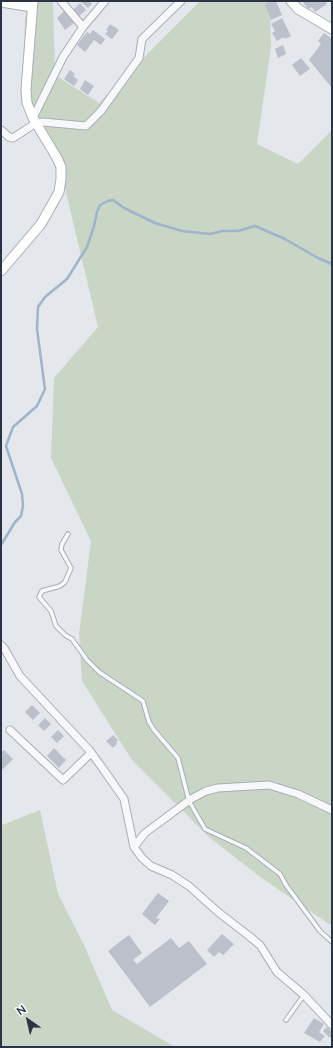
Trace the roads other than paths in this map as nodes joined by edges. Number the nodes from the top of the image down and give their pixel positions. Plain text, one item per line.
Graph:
1 (61, 1) edge
2 (106, 1) edge
3 (181, 1) edge
4 (291, 1) edge
5 (1, 2) edge
6 (33, 4) edge
7 (83, 27) junction
8 (332, 29) edge
9 (34, 121) junction
10 (1, 130) edge
11 (1, 271) edge
12 (68, 534) dead end
13 (1, 645) edge
14 (10, 730) dead end
15 (91, 753) junction
16 (189, 801) junction
17 (332, 810) edge
18 (134, 847) junction
19 (332, 942) edge
20 (304, 995) junction
21 (286, 1020) dead end
22 (332, 1025) edge

1 - 7 street
2 - 7 street
3 - 9 street
4 - 8 street
5 - 6 street
6 - 9 street
7 - 9 street
9 - 10 street
9 - 11 street
12 - 16 lane
13 - 15 street
14 - 15 street
15 - 18 street
16 - 17 street
16 - 18 street
16 - 19 lane
18 - 20 street
20 - 21 lane
20 - 22 street

